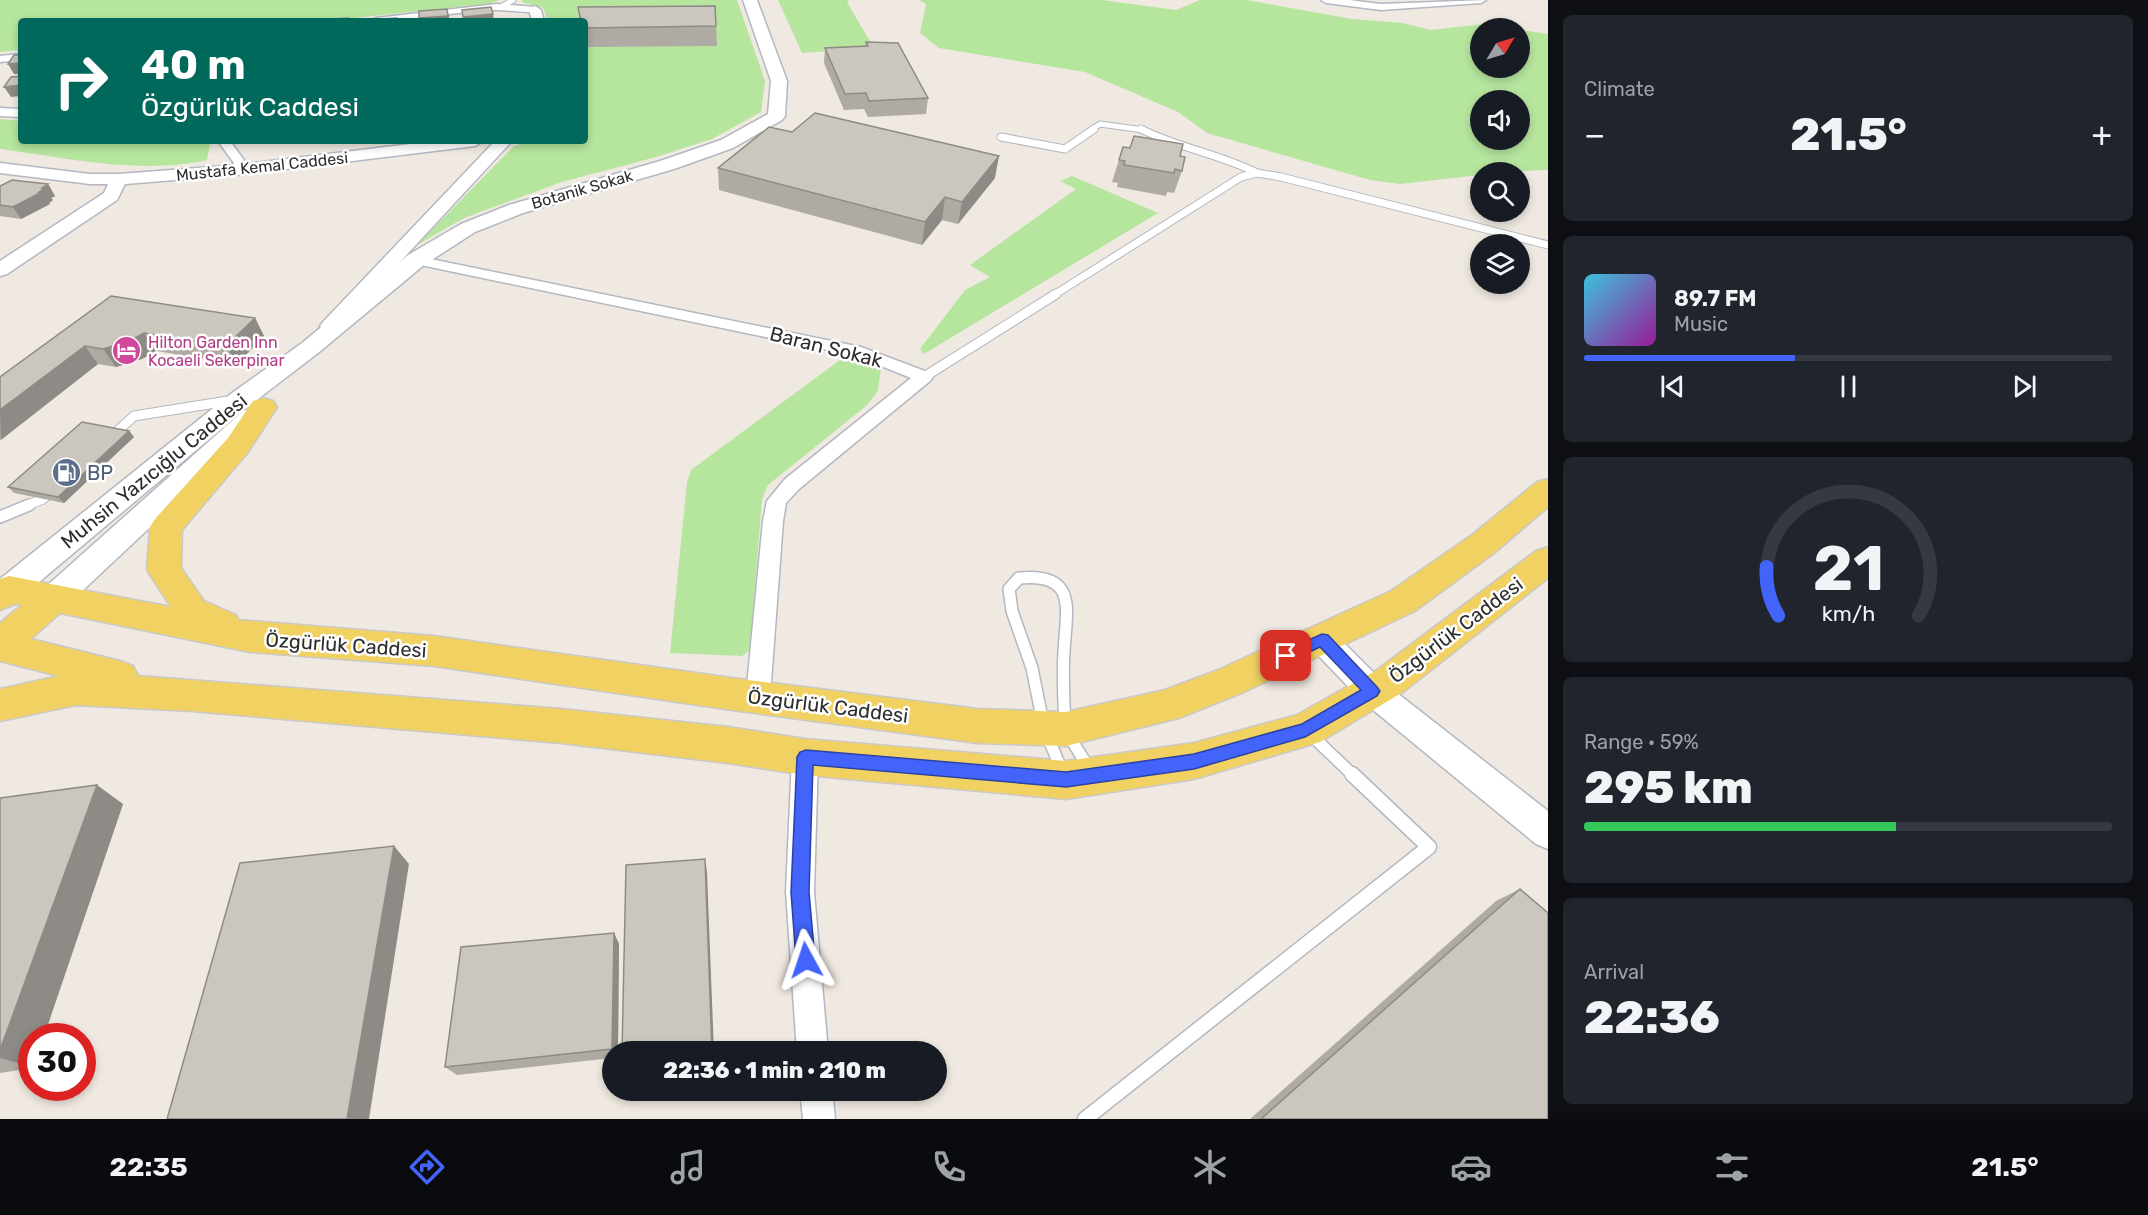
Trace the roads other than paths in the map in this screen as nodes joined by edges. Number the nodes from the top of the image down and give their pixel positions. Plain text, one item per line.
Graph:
1 (513, 0) edge
2 (1326, 0) edge
3 (1481, 0) edge
4 (751, 4) edge
5 (501, 7) junction
6 (536, 15) edge
7 (403, 18) edge
8 (18, 57) edge
9 (0, 59) edge
10 (0, 112) edge
11 (18, 113) edge
12 (1001, 137) dead end
13 (226, 144) edge
14 (450, 144) edge
15 (501, 144) edge
16 (0, 157) edge
17 (0, 168) edge
18 (237, 170) junction
19 (1257, 173) junction
20 (119, 179) junction
21 (1548, 244) edge
22 (0, 249) edge
23 (416, 260) junction
24 (0, 270) edge
25 (310, 348) junction
26 (924, 377) junction
27 (252, 403) junction
28 (99, 448) edge
29 (59, 484) edge
30 (1548, 490) edge
31 (0, 517) edge
32 (1548, 560) edge
33 (3, 591) edge
34 (52, 600) junction
35 (250, 638) junction
36 (1322, 640) junction
37 (0, 644) edge
38 (1372, 691) junction
39 (192, 695) junction
40 (758, 696) junction
41 (0, 705) edge
42 (1055, 729) junction
43 (1305, 730) junction
44 (806, 757) junction
45 (1080, 778) junction
46 (1548, 832) edge
47 (812, 1041) edge
48 (817, 1101) edge
49 (819, 1119) edge
50 (1085, 1119) edge

1 - 5 lane
2 - 3 street
4 - 23 main road, Botanik Sokak
5 - 6 street
5 - 7 street
8 - 9 street
10 - 11 street
12 - 19 lane
13 - 18 street
14 - 18 street, Mustafa Kemal Caddesi
15 - 25 street, Muhsin Yazıcığlu Caddesi
16 - 20 street, Mustafa Kemal Caddesi
17 - 20 street, Mustafa Kemal Caddesi
18 - 20 street, Mustafa Kemal Caddesi
19 - 21 lane
19 - 26 lane
20 - 22 street
20 - 24 street
23 - 25 main road, Botanik Sokak
23 - 26 street, Baran Sokak
25 - 27 main road, Muhsin Yazıcığlu Caddesi
26 - 40 street
27 - 28 lane
27 - 33 main road, Muhsin Yazıcığlu Caddesi
27 - 34 main road, Muhsin Yazıcığlu Caddesi
27 - 35 main road
29 - 31 lane
30 - 36 main road, Özgürlük Caddesi
32 - 38 main road, Özgürlük Caddesi
33 - 34 main road, Özgürlük Caddesi
34 - 35 main road, Özgürlük Caddesi
34 - 37 main road
35 - 40 main road, Özgürlük Caddesi
36 - 38 street
36 - 42 main road, Özgürlük Caddesi
37 - 39 main road
38 - 43 main road, Özgürlük Caddesi
38 - 46 street
39 - 41 main road
39 - 44 main road, Özgürlük Caddesi
40 - 42 main road, Özgürlük Caddesi
42 - 42 lane
42 - 45 lane
42 - 45 lane
43 - 45 main road, Özgürlük Caddesi
43 - 50 lane
44 - 45 main road, Özgürlük Caddesi
44 - 47 street
48 - 49 street

